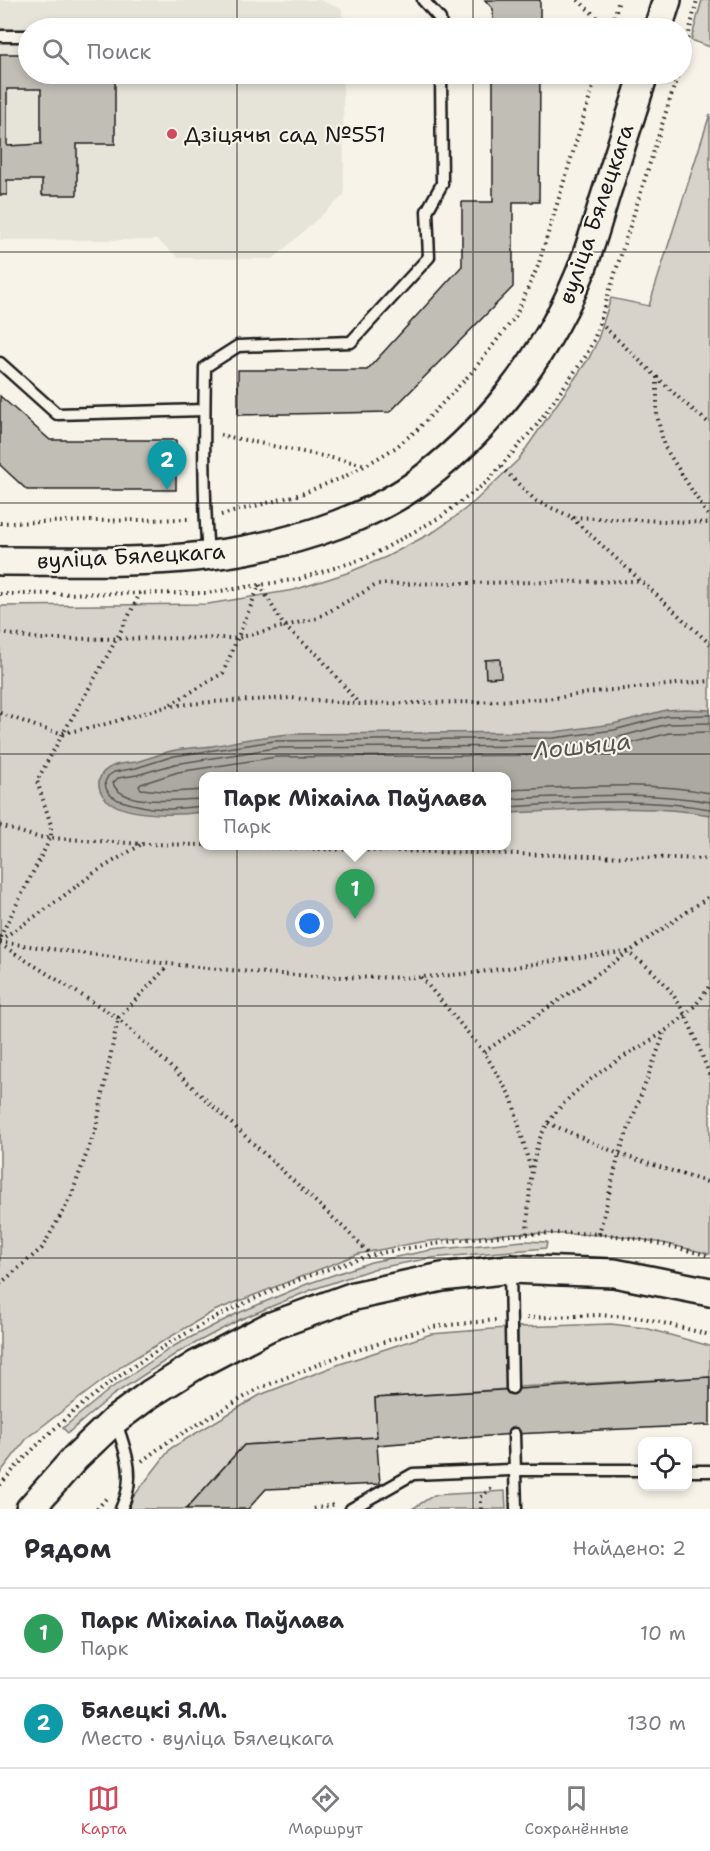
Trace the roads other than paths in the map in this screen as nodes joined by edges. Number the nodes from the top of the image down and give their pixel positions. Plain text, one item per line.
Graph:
1 (423, 0) edge
2 (667, 0) edge
3 (439, 18) edge
4 (661, 18) edge
5 (0, 36) edge
6 (18, 36) edge
7 (441, 84) edge
8 (641, 84) edge
9 (0, 363) edge
10 (204, 410) junction
11 (208, 555) junction
12 (0, 561) edge
13 (510, 1269) junction
14 (710, 1292) edge
15 (512, 1388) dead end
16 (115, 1420) junction
17 (514, 1434) dead end
18 (514, 1470) junction
19 (638, 1470) edge
20 (692, 1471) edge
21 (710, 1471) edge
22 (30, 1509) edge
23 (121, 1509) edge
24 (351, 1509) edge
25 (516, 1509) edge

1 - 3 lane
2 - 4 street
5 - 6 lane
7 - 10 lane
8 - 11 street, вуліца Бялецкага
9 - 10 lane
10 - 11 lane
11 - 12 street, вуліца Бялецкага
13 - 14 street
13 - 15 lane
13 - 16 street
16 - 22 street
16 - 23 lane
17 - 18 lane
18 - 19 lane
18 - 24 lane
18 - 25 lane
20 - 21 lane

